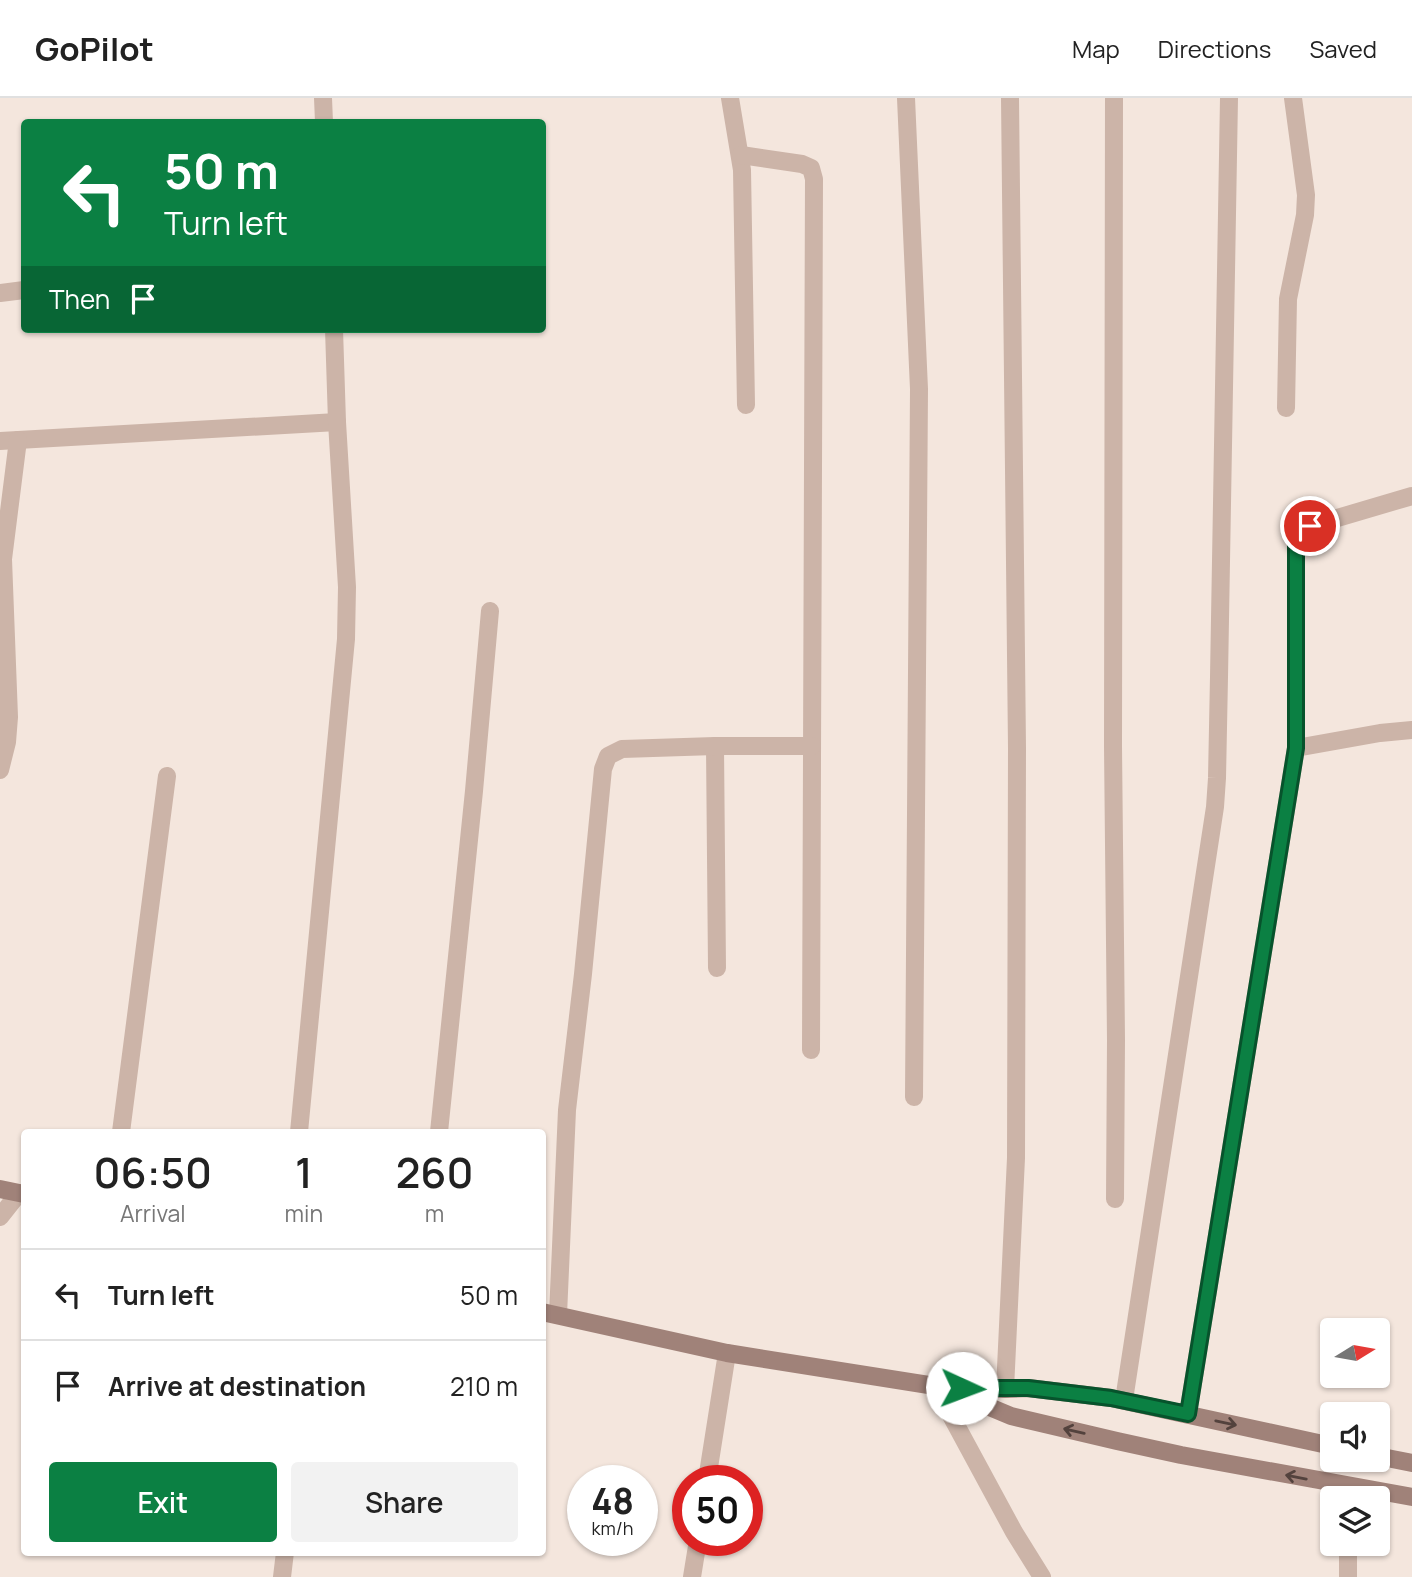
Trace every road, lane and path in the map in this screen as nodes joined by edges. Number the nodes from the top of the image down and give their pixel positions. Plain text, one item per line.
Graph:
1 (323, 98) edge
2 (730, 98) edge
3 (906, 98) edge
4 (1010, 98) edge
5 (1114, 98) edge
6 (1229, 98) edge
7 (1293, 98) edge
8 (324, 119) edge
9 (741, 155) junction
10 (21, 290) edge
11 (0, 293) edge
12 (334, 333) edge
13 (746, 405) dead end
14 (1286, 408) dead end
15 (337, 422) junction
16 (9, 441) edge
17 (1412, 496) edge
18 (490, 611) dead end
19 (1412, 730) edge
20 (715, 746) junction
21 (811, 746) junction
22 (1296, 748) junction
23 (0, 770) edge
24 (167, 776) dead end
25 (716, 968) dead end
26 (811, 1051) dead end
27 (914, 1097) dead end
28 (121, 1129) edge
29 (299, 1129) edge
30 (439, 1129) edge
31 (0, 1189) edge
32 (21, 1194) edge
33 (21, 1195) edge
34 (1115, 1199) dead end
35 (0, 1217) edge
36 (550, 1314) edge
37 (727, 1353) junction
38 (938, 1387) junction
39 (1005, 1389) junction
40 (1124, 1400) junction
41 (1188, 1414) junction
42 (1320, 1443) edge
43 (1390, 1459) edge
44 (1412, 1463) edge
45 (709, 1465) edge
46 (1321, 1486) edge
47 (1390, 1495) edge
48 (1412, 1496) edge
49 (285, 1556) edge
50 (695, 1556) edge
51 (1348, 1556) edge
52 (282, 1577) edge
53 (692, 1577) edge
54 (1042, 1577) edge
55 (1348, 1577) edge

1 - 8 street
2 - 9 street
3 - 27 street
4 - 39 street
5 - 34 street
6 - 40 street
7 - 14 street
9 - 13 street
9 - 21 street
10 - 11 street
12 - 15 street
15 - 16 street
15 - 29 street
16 - 23 street
17 - 22 street
18 - 30 street
19 - 22 street
20 - 21 street
20 - 25 street
20 - 36 street
21 - 26 street
22 - 41 street
24 - 28 street
31 - 32 main road
33 - 35 street
36 - 37 main road
37 - 38 main road
37 - 45 street
38 - 39 main road
46 -> 38 main road
38 - 54 street
39 - 40 main road
40 - 41 main road
41 -> 42 main road
43 - 44 main road
47 - 48 main road
49 - 52 street
50 - 53 street
51 - 55 street

